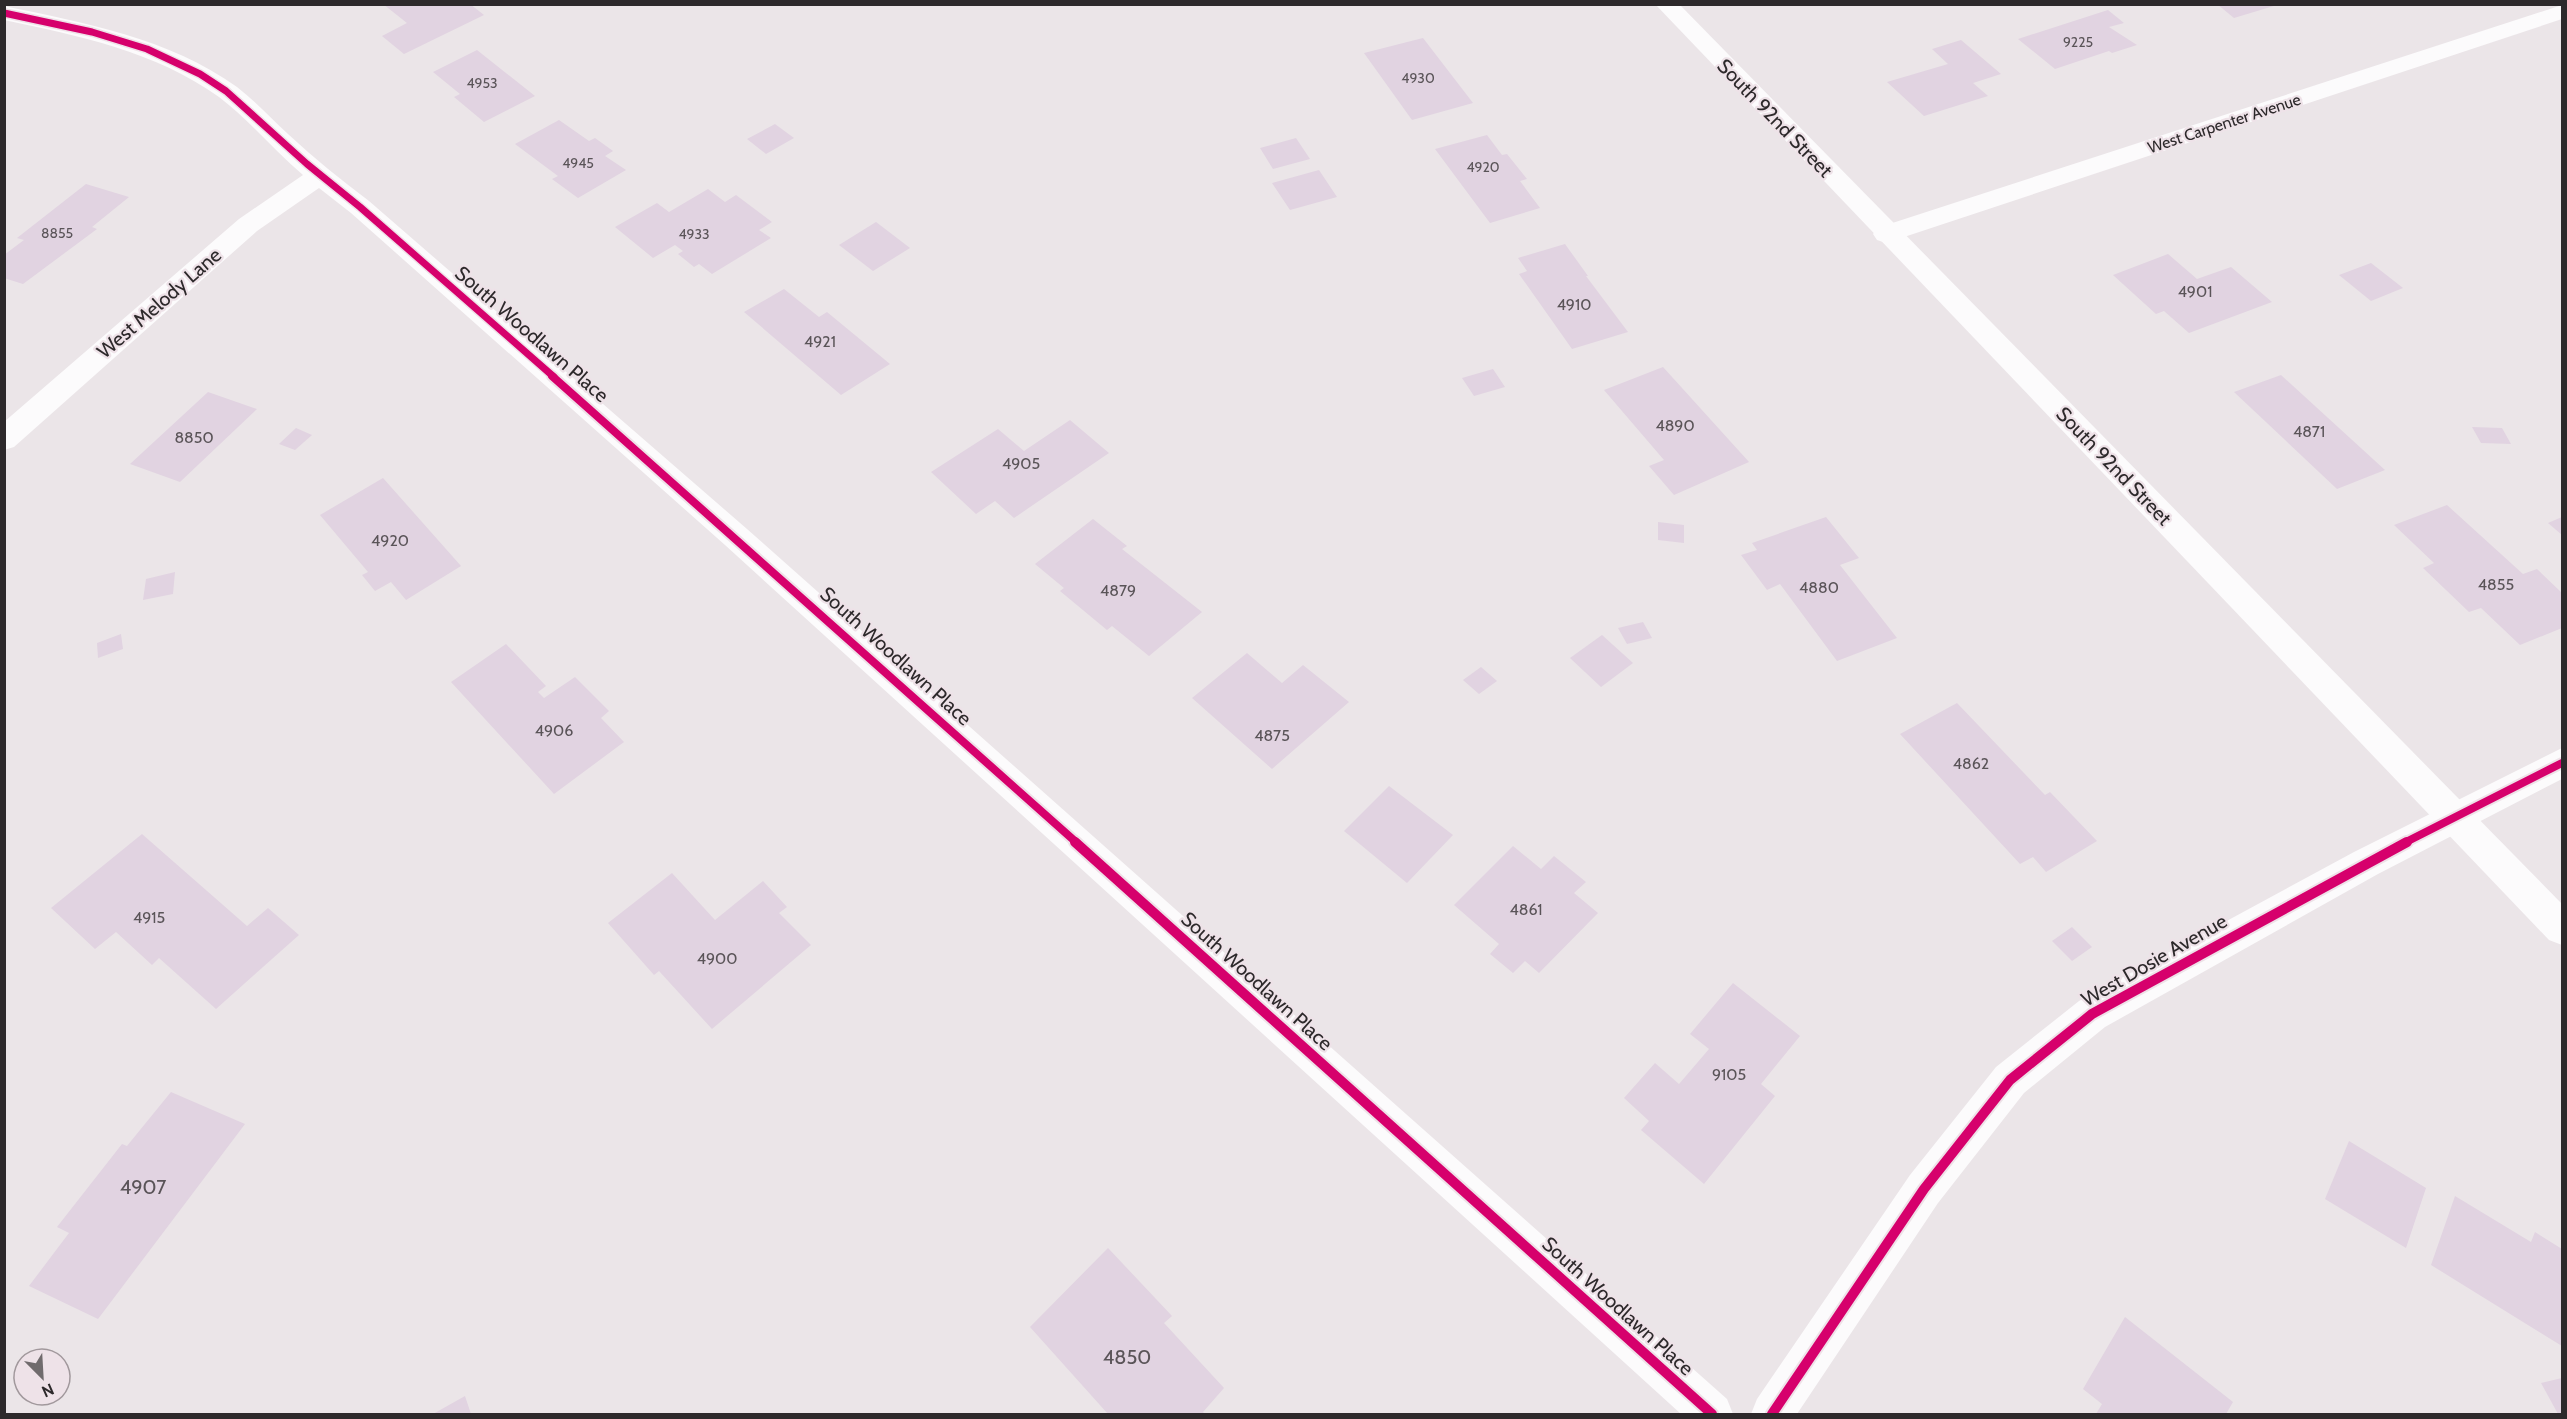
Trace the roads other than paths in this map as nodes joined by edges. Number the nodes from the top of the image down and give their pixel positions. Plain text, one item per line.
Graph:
1 (1665, 4) edge
2 (2562, 12) edge
3 (4, 13) edge
4 (319, 176) junction
5 (1886, 234) junction
6 (4, 439) edge
7 (2562, 763) edge
8 (2455, 815) junction
9 (2562, 928) edge
10 (1712, 1414) edge
11 (1772, 1414) edge

1 - 5 street, South 92nd Street
2 - 5 street, West Carpenter Avenue
3 - 4 street, South Woodlawn Place
4 - 6 street, West Melody Lane
4 - 10 street, South Woodlawn Place
5 - 8 street, South 92nd Street
7 - 8 street, West Dosie Avenue
8 - 9 street, South 92nd Street
8 - 11 street, West Dosie Avenue

